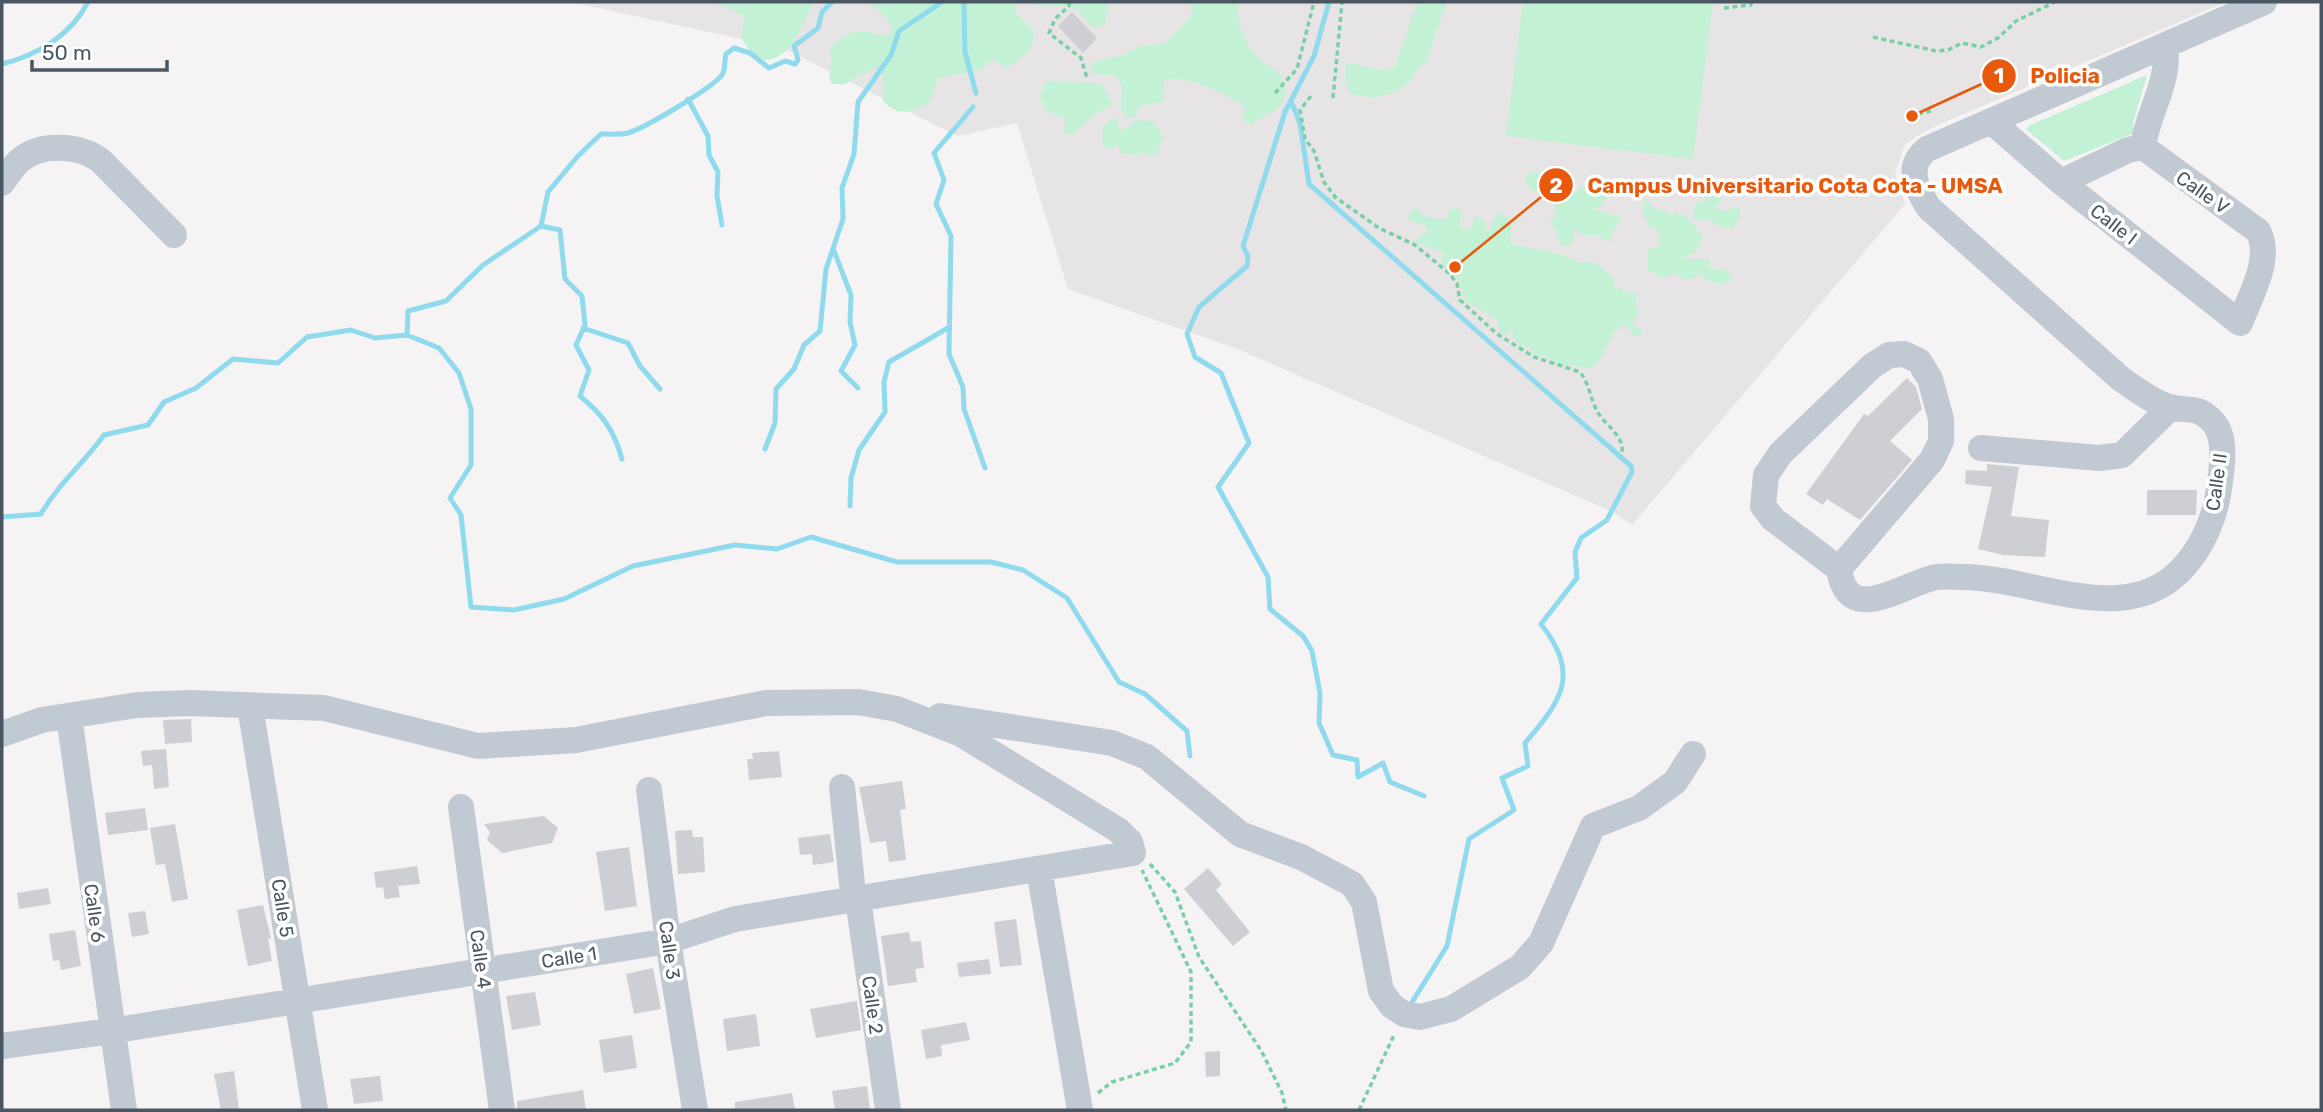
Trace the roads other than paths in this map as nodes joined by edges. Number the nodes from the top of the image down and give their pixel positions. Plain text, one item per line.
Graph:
1 (2264, 2) edge
2 (2165, 46) junction
3 (1991, 121) junction
4 (2143, 147) junction
5 (2061, 182) junction
6 (2, 183) edge
7 (173, 235) dead end
8 (2240, 323) joint
9 (2170, 408) junction
10 (1981, 449) dead end
11 (1839, 569) junction
12 (250, 706) junction
13 (897, 709) junction
14 (69, 716) junction
15 (2, 734) edge
16 (1693, 754) dead end
17 (842, 787) dead end
18 (649, 790) dead end
19 (461, 807) dead end
20 (1038, 869) junction
21 (855, 892) junction
22 (668, 941) junction
23 (482, 971) junction
24 (298, 1000) junction
25 (111, 1031) junction
26 (2, 1046) edge
27 (1080, 1109) edge
28 (124, 1110) edge
29 (315, 1110) edge
30 (502, 1110) edge
31 (695, 1110) edge
32 (888, 1110) edge

1 - 2 street
2 - 3 street
2 - 4 street
3 - 5 street, Calle I
3 - 9 street, Calle II
4 - 5 street
4 - 8 street, Calle V
5 - 8 street, Calle I
6 - 7 street
9 - 10 street
9 - 11 street, Calle II
11 - 11 street
12 - 13 street
12 - 14 street
12 - 24 street, Calle 5
13 - 16 street
13 - 20 street
14 - 15 street
14 - 25 street, Calle 6
17 - 21 street, Calle 2
18 - 22 street, Calle 3
19 - 23 street, Calle 4
20 - 21 street, Calle 1
20 - 27 street
21 - 22 street, Calle 1
21 - 32 street, Calle 2
22 - 23 street, Calle 1
22 - 31 street, Calle 3
23 - 24 street, Calle 1
23 - 30 street, Calle 4
24 - 25 street, Calle 1
24 - 29 street, Calle 5
25 - 26 street, Calle 1
25 - 28 street, Calle 6

